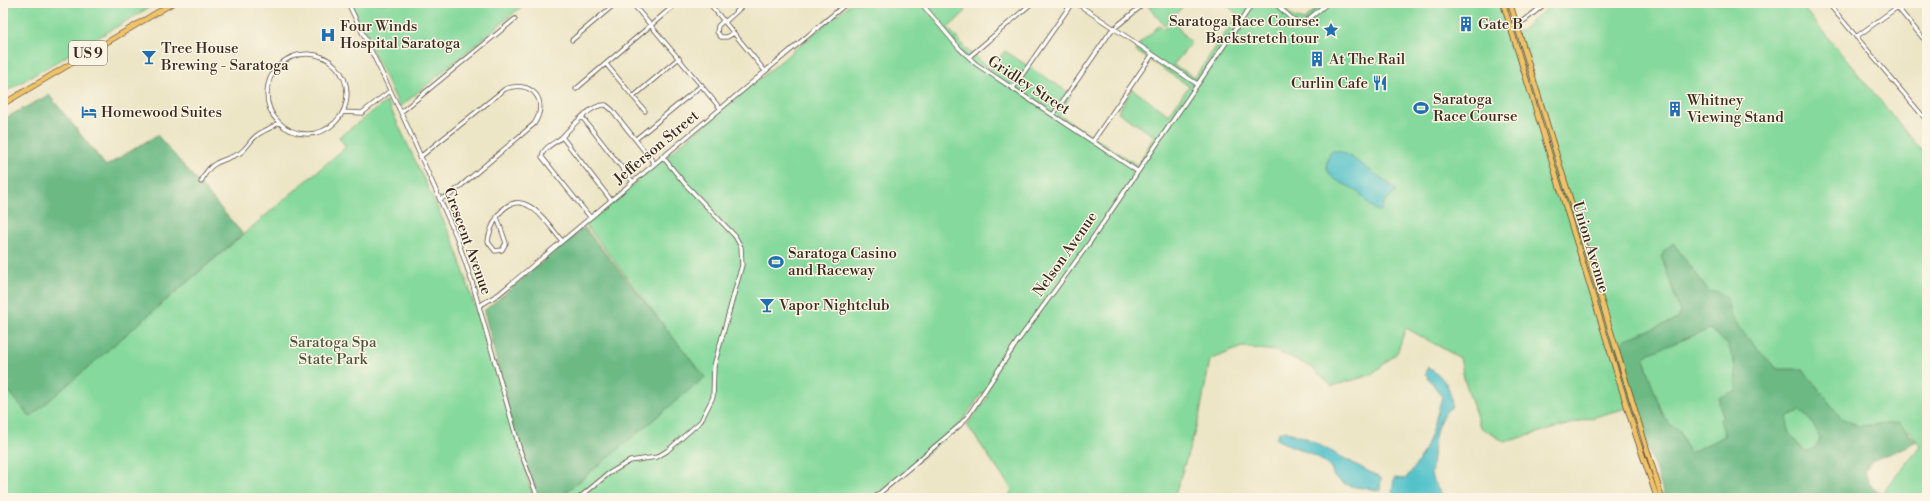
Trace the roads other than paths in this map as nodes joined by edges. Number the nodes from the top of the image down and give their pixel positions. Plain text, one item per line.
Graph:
1 (173, 3) edge
2 (348, 3) edge
3 (616, 3) edge
4 (632, 3) edge
5 (677, 3) edge
6 (709, 3) edge
7 (746, 3) edge
8 (847, 3) edge
9 (921, 3) edge
10 (1032, 3) edge
11 (1072, 3) edge
12 (1076, 3) edge
13 (1145, 3) edge
14 (1253, 3) edge
15 (1275, 3) edge
16 (1328, 3) edge
17 (1503, 3) edge
18 (1510, 3) edge
19 (1546, 3) edge
20 (1828, 3) edge
21 (1903, 3) edge
22 (1541, 5) edge
23 (1897, 7) junction
24 (515, 19) dead end
25 (724, 21) junction
26 (651, 25) junction
27 (1516, 25) junction
28 (1510, 27) junction
29 (1113, 29) junction
30 (734, 33) junction
31 (1856, 37) junction
32 (572, 40) dead end
33 (1927, 43) edge
34 (1152, 55) junction
35 (969, 57) junction
36 (679, 58) junction
37 (606, 64) junction
38 (765, 71) junction
39 (1197, 84) junction
40 (702, 85) junction
41 (1013, 88) junction
42 (576, 89) dead end
43 (390, 91) junction
44 (633, 97) junction
45 (3, 104) edge
46 (720, 108) junction
47 (645, 111) dead end
48 (343, 112) junction
49 (400, 112) junction
50 (1053, 115) junction
51 (582, 117) junction
52 (1927, 121) edge
53 (279, 122) junction
54 (562, 137) junction
55 (636, 139) junction
56 (1093, 141) junction
57 (662, 156) junction
58 (420, 157) junction
59 (654, 163) junction
60 (1137, 171) junction
61 (201, 182) dead end
62 (632, 182) junction
63 (440, 199) junction
64 (611, 200) junction
65 (497, 217) junction
66 (590, 217) junction
67 (562, 242) junction
68 (479, 306) junction
69 (538, 498) edge
70 (579, 498) edge
71 (874, 498) edge
72 (1657, 498) edge
73 (1662, 498) edge

1 - 45 main road, US 9
2 - 43 street, Crescent Avenue
3 - 32 street
4 - 26 street
5 - 26 street
6 - 25 street
7 - 25 street
8 - 38 street, Jefferson Street
9 - 35 street, Gridley Street
10 - 35 street
11 - 41 street
12 - 29 street
13 - 29 street
14 - 39 street, Nelson Avenue
15 - 16 street
17 - 28 main road, Union Avenue
18 - 27 main road, Union Avenue
19 - 22 street
20 - 31 street
21 - 23 street
22 - 27 street
23 - 31 street
23 - 33 street
24 - 49 street
25 - 30 street
25 - 30 street
26 - 36 street
26 - 37 street
27 - 28 street
27 - 73 main road, Union Avenue
28 - 72 main road, Union Avenue
29 - 34 street
29 - 50 street
30 - 38 street
31 - 52 street
34 - 39 street
34 - 56 street
35 - 41 street, Gridley Street
36 - 40 street
36 - 44 street
37 - 42 street
37 - 44 street
38 - 46 street, Jefferson Street
39 - 60 street, Nelson Avenue
40 - 46 street
40 - 55 street
41 - 50 street, Gridley Street
43 - 48 street
43 - 49 street, Crescent Avenue
44 - 47 street
46 - 57 street, Jefferson Street
48 - 53 street
48 - 53 street
49 - 58 street, Crescent Avenue
50 - 56 street, Gridley Street
51 - 54 street
51 - 55 street
51 - 62 street
53 - 61 street
54 - 64 street
54 - 66 street
55 - 59 street
56 - 60 street, Gridley Street
57 - 59 street, Jefferson Street
57 - 70 street
58 - 63 street, Crescent Avenue
58 - 63 street
59 - 62 street, Jefferson Street
60 - 71 street, Nelson Avenue
62 - 64 street, Jefferson Street
63 - 68 street, Crescent Avenue
64 - 66 street, Jefferson Street
65 - 65 street
65 - 67 street
66 - 67 street, Jefferson Street
67 - 68 street, Jefferson Street
68 - 69 street, Crescent Avenue

